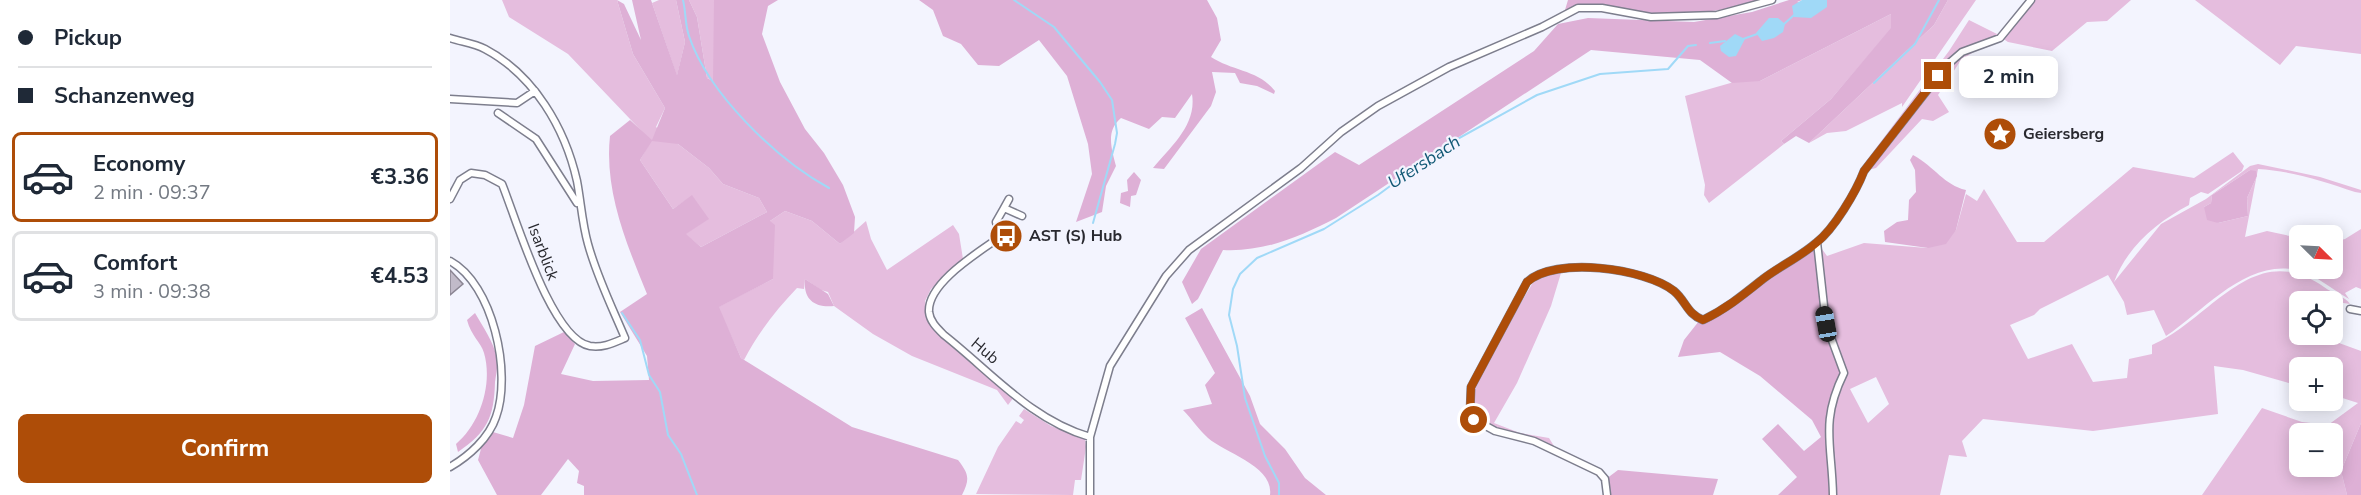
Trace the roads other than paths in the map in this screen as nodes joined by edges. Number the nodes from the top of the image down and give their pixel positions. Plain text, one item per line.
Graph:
1 (1772, 0) edge
2 (2031, 0) edge
3 (450, 38) edge
4 (534, 92) junction
5 (450, 99) edge
6 (498, 113) dead end
7 (450, 199) edge
8 (1009, 199) dead end
9 (579, 207) junction
10 (1004, 208) junction
11 (1022, 216) dead end
12 (1817, 242) junction
13 (450, 261) edge
14 (2350, 309) dead end
15 (2361, 311) edge
16 (1090, 436) junction
17 (450, 467) edge
18 (1090, 495) edge
19 (1607, 495) edge
20 (1833, 495) edge

1 - 16 street
2 - 12 street
3 - 4 street
4 - 5 street
4 - 9 street
6 - 9 street
7 - 9 street, Isarblick
8 - 10 street
10 - 11 street
10 - 16 street, Hub
12 - 19 street
12 - 20 street
13 - 17 street
14 - 15 street
16 - 18 street

